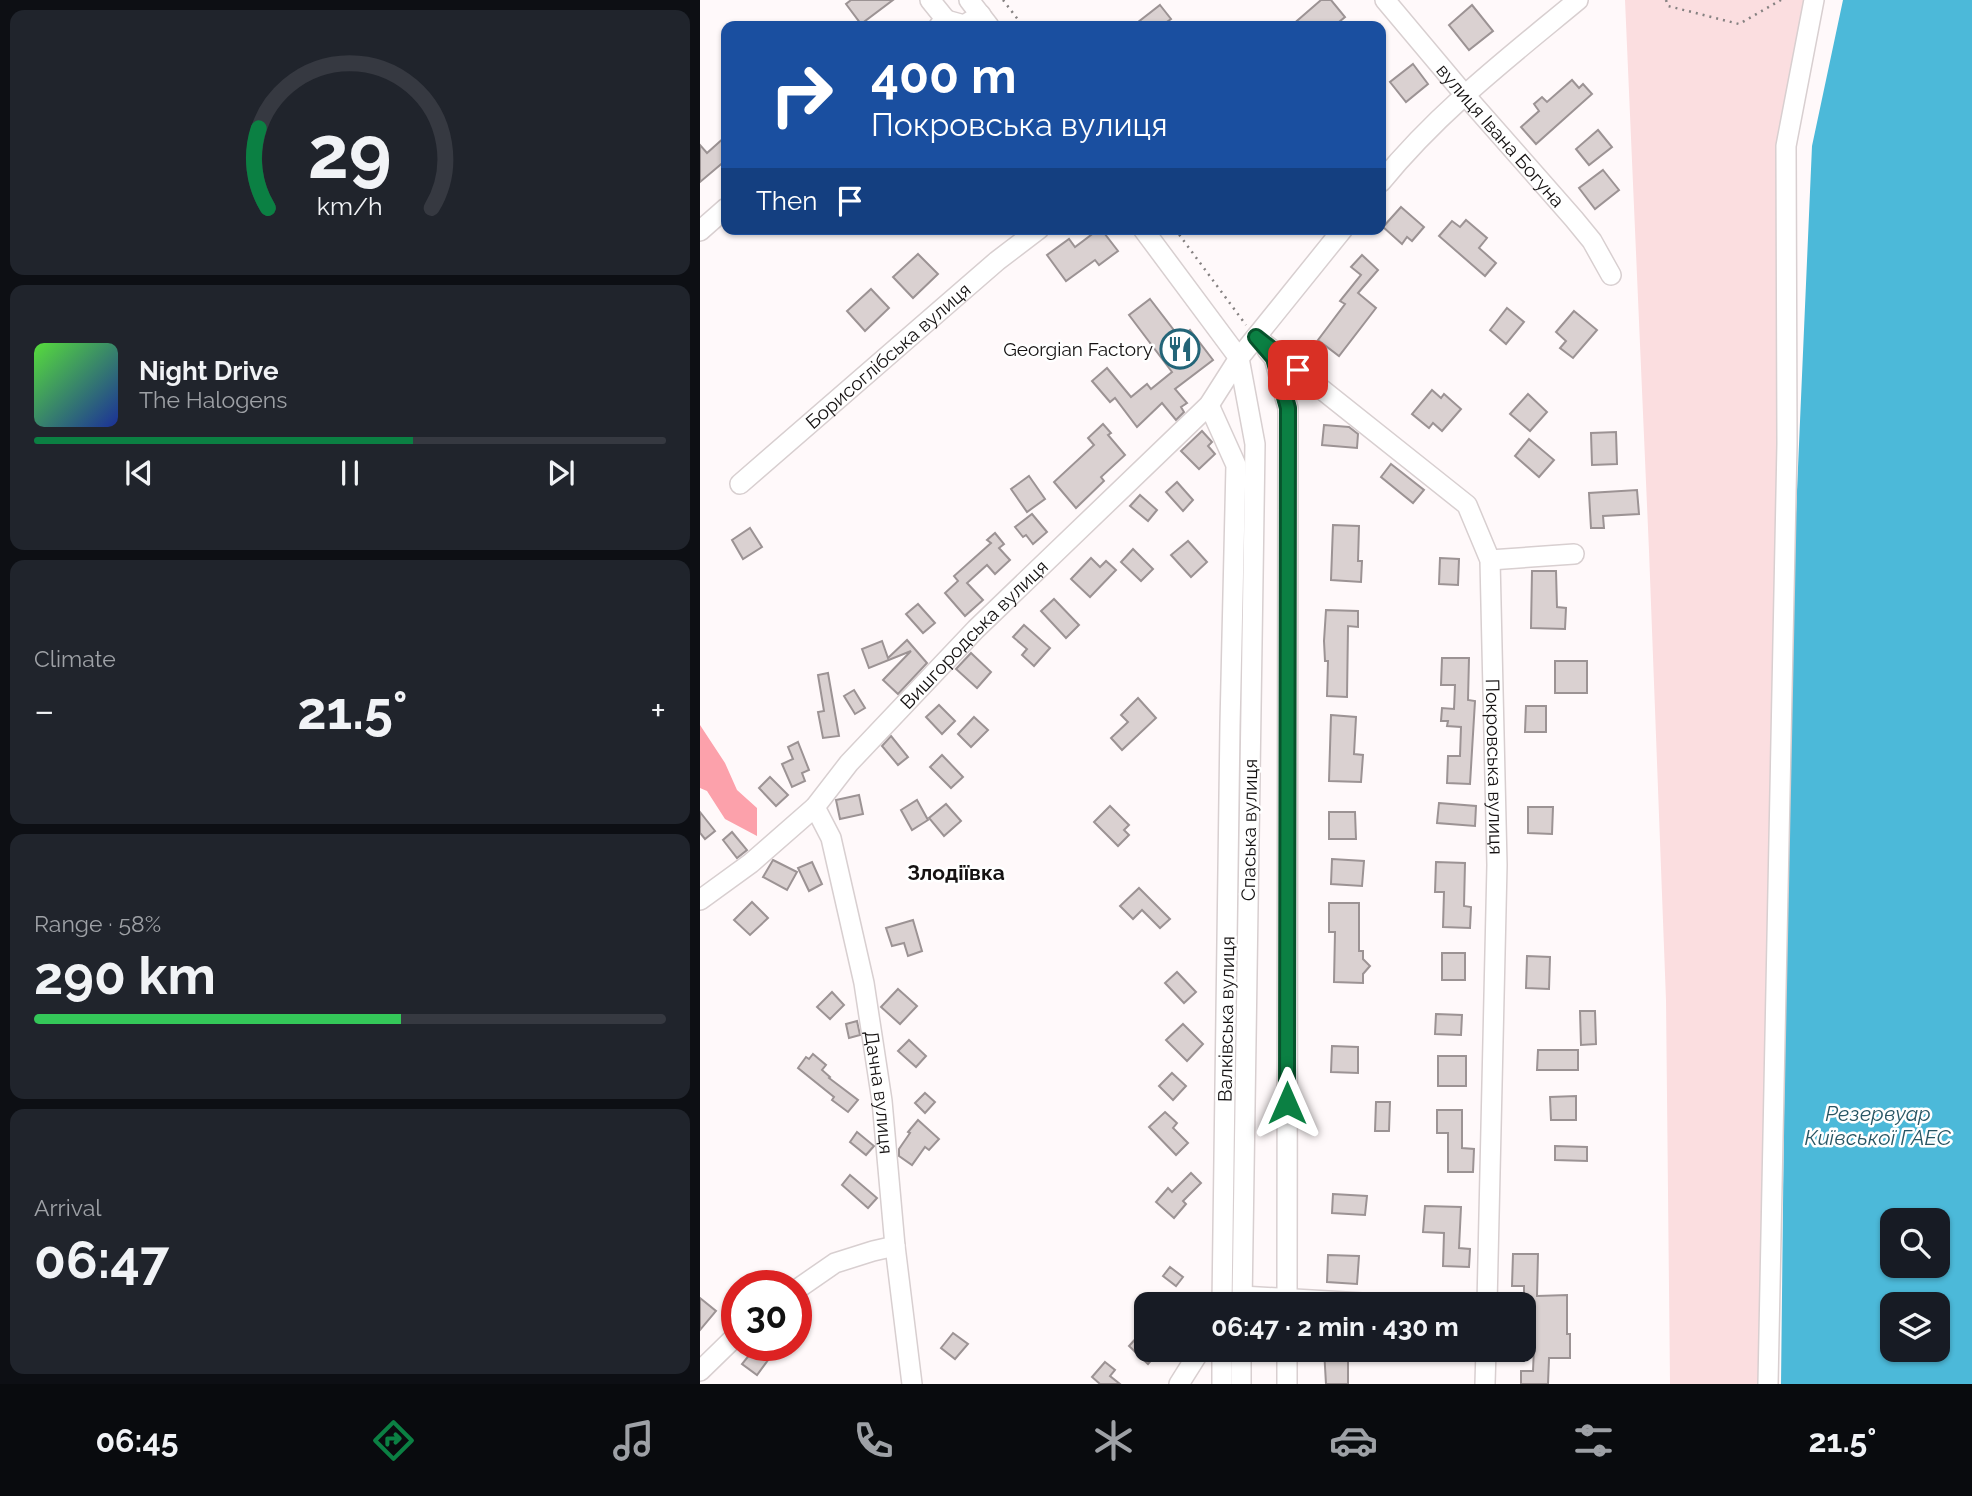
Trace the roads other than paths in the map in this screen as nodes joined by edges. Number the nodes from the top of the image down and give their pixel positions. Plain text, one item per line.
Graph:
1 (930, 0) edge
2 (1385, 0) edge
3 (1578, 0) edge
4 (1814, 0) edge
5 (943, 21) edge
6 (1464, 94) junction
7 (1386, 176) edge
8 (721, 212) edge
9 (700, 231) edge
10 (1031, 235) edge
11 (1147, 235) edge
12 (1337, 235) edge
13 (1611, 275) dead end
14 (1256, 337) junction
15 (1239, 358) junction
16 (1209, 405) junction
17 (740, 484) dead end
18 (1574, 554) dead end
19 (1490, 559) junction
20 (1243, 565) junction
21 (815, 807) junction
22 (700, 900) edge
23 (1247, 981) junction
24 (1227, 982) junction
25 (895, 1246) junction
26 (812, 1279) edge
27 (1223, 1292) edge
28 (1242, 1292) edge
29 (1287, 1292) edge
30 (1487, 1292) edge
31 (721, 1351) edge
32 (1193, 1362) edge
33 (1222, 1362) edge
34 (1241, 1362) edge
35 (1287, 1362) edge
36 (1486, 1362) edge
37 (700, 1371) edge
38 (912, 1384) edge
39 (1179, 1384) edge
40 (1222, 1384) edge
41 (1241, 1384) edge
42 (1287, 1384) edge
43 (1485, 1384) edge
44 (1768, 1384) edge

1 - 5 street
2 - 6 street, вулиця Івана Богуна
3 - 6 street
4 - 44 street
6 - 7 street
6 - 13 street, вулиця Івана Богуна
8 - 9 street
10 - 17 street, Борисоглібська вулиця
11 - 15 street
12 - 14 street, Вишгородська вулиця
14 - 15 street, Вишгородська вулиця
14 - 19 street, Покровська вулиця
14 - 29 street, Спаська вулиця
15 - 16 street, Вишгородська вулиця
15 - 20 street, Спаська вулиця
16 - 20 street, Валківська вулиця
16 - 21 street, Вишгородська вулиця
18 - 19 street
19 - 30 street, Покровська вулиця
20 - 23 street, Спаська вулиця
20 - 24 street, Валківська вулиця
21 - 22 street, Вишгородська вулиця
21 - 25 street, Дачна вулиця
23 - 24 street
23 - 28 street, Спаська вулиця
24 - 27 street, Валківська вулиця
25 - 26 street
25 - 38 street, Дачна вулиця
31 - 37 street
32 - 39 street
33 - 40 street
34 - 41 street
35 - 42 street
36 - 43 street

